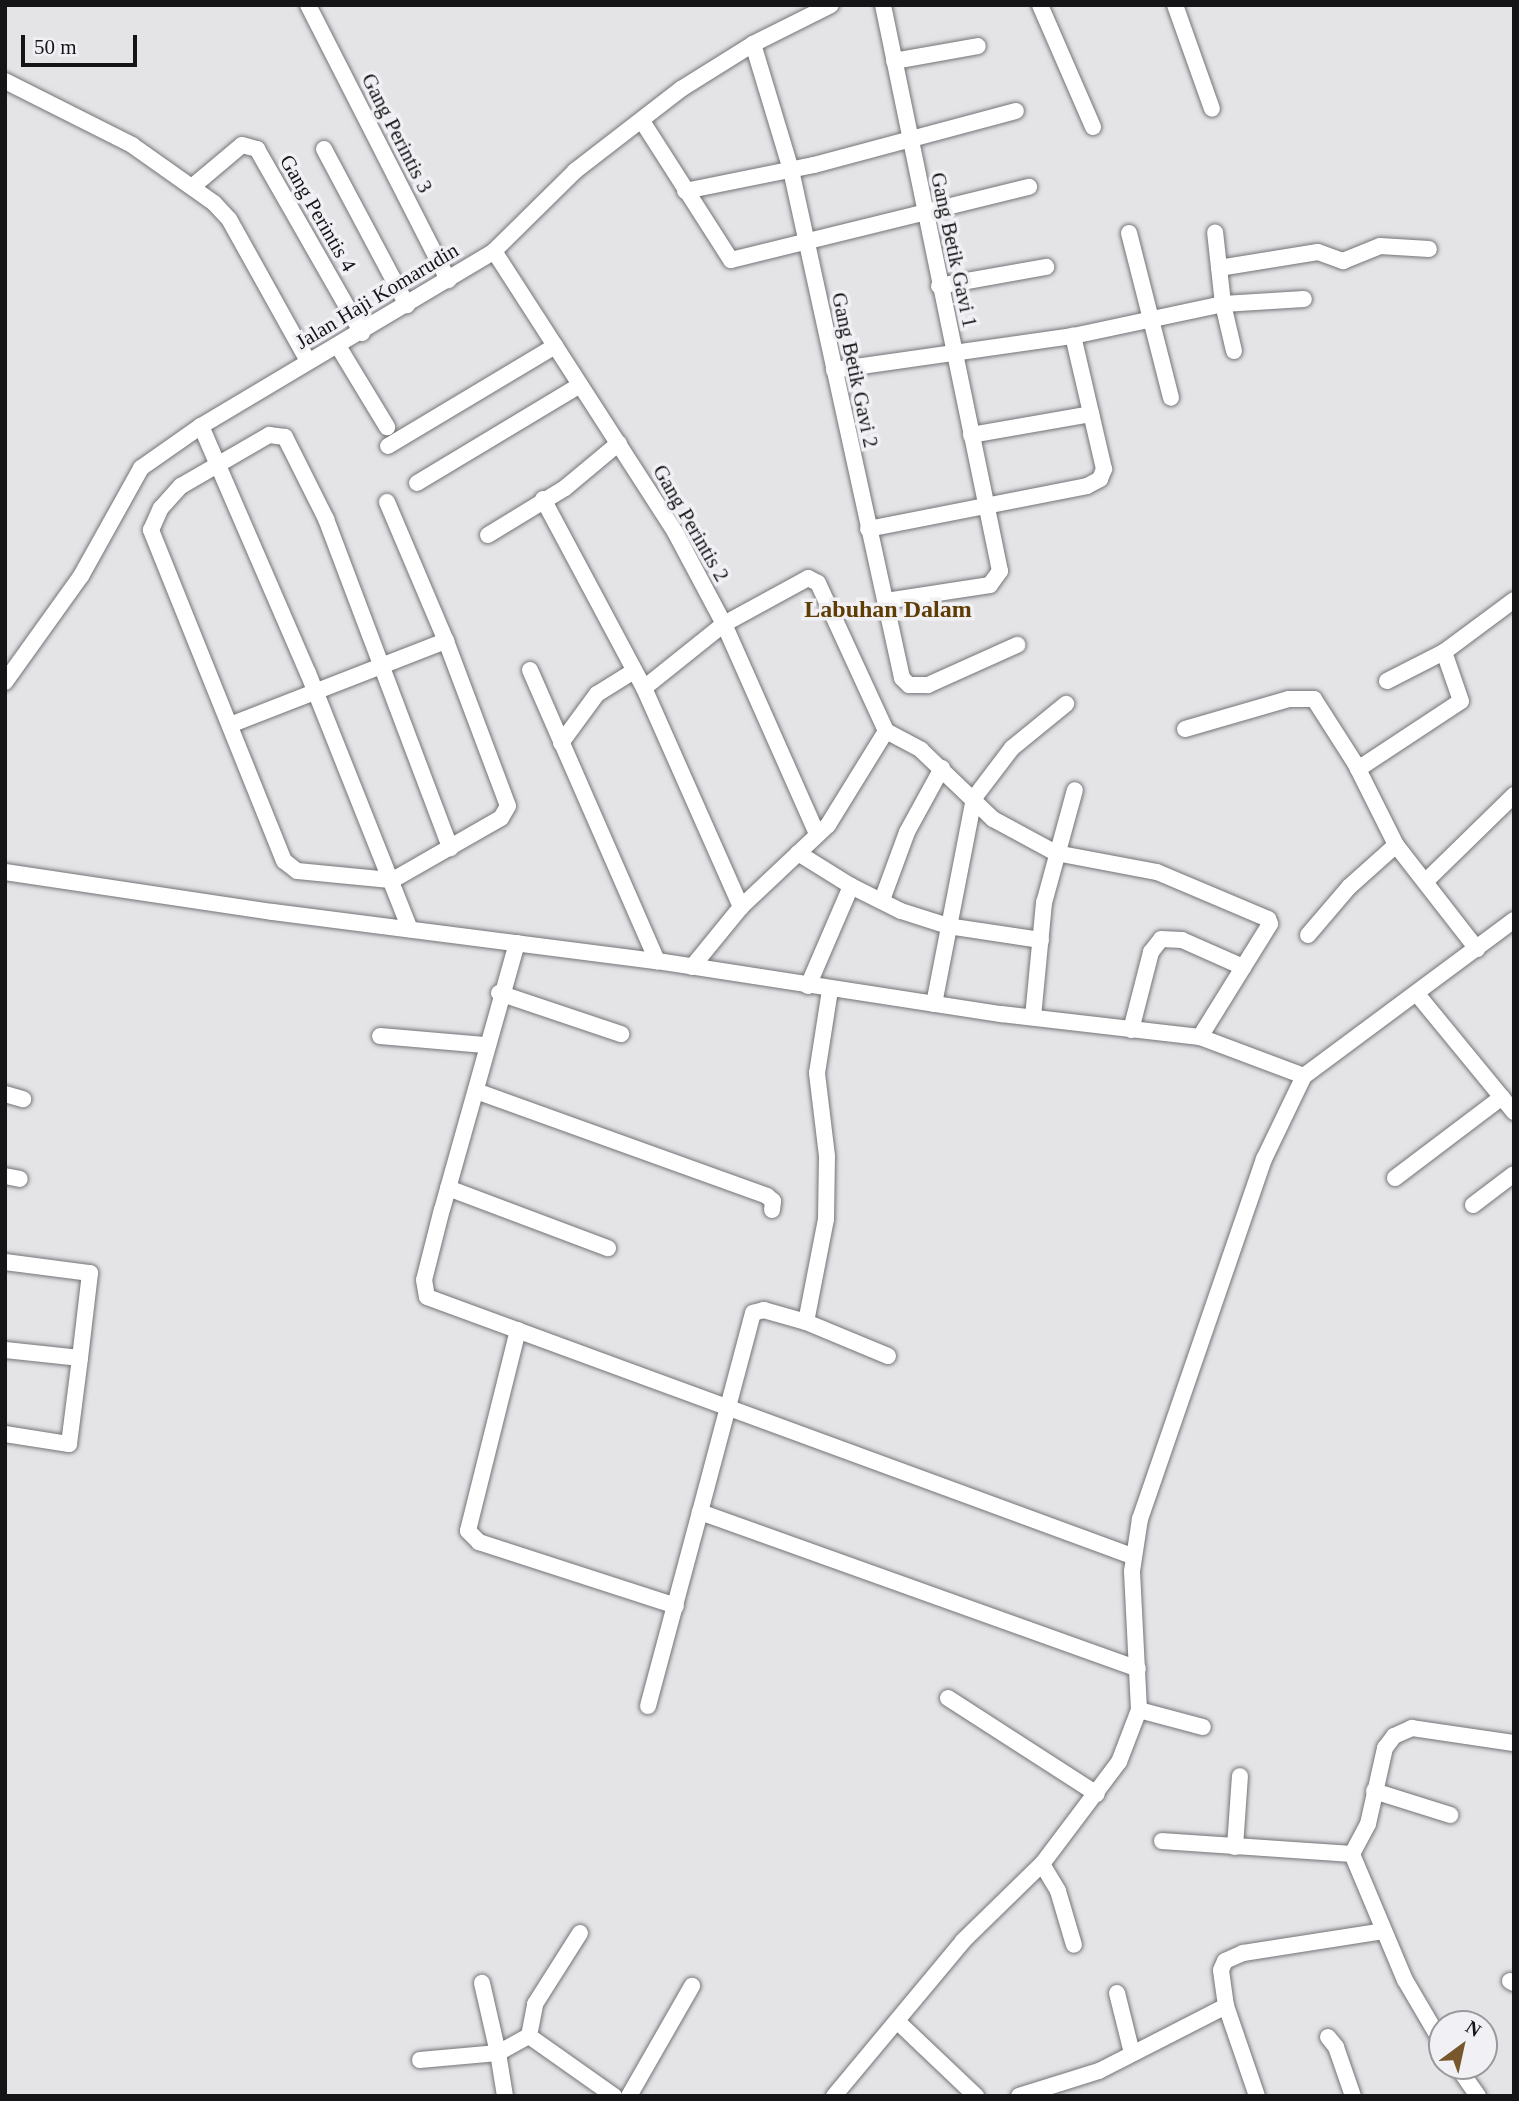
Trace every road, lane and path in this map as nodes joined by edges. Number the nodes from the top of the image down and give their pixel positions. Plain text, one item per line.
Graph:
1 (308, 5) edge
2 (831, 5) edge
3 (883, 5) edge
4 (1040, 5) edge
5 (1175, 5) edge
6 (753, 44) junction
7 (978, 46) dead end
8 (894, 61) junction
9 (5, 81) edge
10 (1212, 109) dead end
11 (1016, 111) dead end
12 (642, 121) junction
13 (1093, 127) dead end
14 (909, 138) junction
15 (324, 149) dead end
16 (791, 170) junction
17 (192, 187) junction
18 (1029, 187) dead end
19 (685, 191) junction
20 (925, 214) junction
21 (1214, 232) dead end
22 (1129, 233) dead end
23 (805, 241) junction
24 (1429, 249) dead end
25 (494, 251) junction
26 (1046, 267) dead end
27 (1219, 268) junction
28 (448, 280) junction
29 (939, 286) junction
30 (1304, 299) dead end
31 (1223, 304) junction
32 (407, 305) junction
33 (1148, 321) junction
34 (362, 333) junction
35 (1073, 337) junction
36 (338, 346) junction
37 (555, 346) junction
38 (1234, 351) dead end
39 (954, 354) junction
40 (308, 361) junction
41 (834, 370) junction
42 (580, 385) junction
43 (1171, 398) dead end
44 (1091, 414) junction
45 (201, 426) junction
46 (387, 427) dead end
47 (971, 435) junction
48 (619, 443) junction
49 (388, 446) dead end
50 (220, 463) junction
51 (417, 483) dead end
52 (543, 499) junction
53 (387, 502) dead end
54 (983, 504) junction
55 (868, 529) junction
56 (488, 536) dead end
57 (1514, 600) edge
58 (886, 601) junction
59 (724, 624) junction
60 (446, 641) junction
61 (1017, 645) dead end
62 (1444, 652) junction
63 (382, 668) junction
64 (530, 670) dead end
65 (634, 671) junction
66 (1387, 681) dead end
67 (5, 682) edge
68 (644, 688) junction
69 (316, 693) junction
70 (1066, 704) dead end
71 (230, 725) junction
72 (1185, 729) dead end
73 (887, 730) junction
74 (561, 743) junction
75 (942, 768) junction
76 (1358, 769) junction
77 (1075, 790) dead end
78 (1514, 795) edge
79 (974, 798) junction
80 (817, 834) junction
81 (1396, 845) junction
82 (450, 848) junction
83 (799, 853) junction
84 (1056, 853) junction
85 (5, 872) edge
86 (391, 881) junction
87 (1426, 881) junction
88 (851, 886) junction
89 (882, 900) junction
90 (741, 907) junction
91 (1514, 920) edge
92 (948, 926) junction
93 (410, 929) junction
94 (1308, 935) dead end
95 (1041, 940) junction
96 (517, 943) junction
97 (1477, 949) junction
98 (657, 961) junction
99 (692, 967) junction
100 (1242, 967) junction
101 (808, 986) junction
102 (830, 990) junction
103 (499, 993) junction
104 (1417, 994) junction
105 (934, 1004) junction
106 (1033, 1017) junction
107 (1131, 1030) junction
108 (621, 1034) dead end
109 (380, 1035) dead end
110 (1200, 1037) junction
111 (485, 1045) junction
112 (1304, 1076) junction
113 (476, 1091) junction
114 (5, 1094) edge
115 (1502, 1097) junction
116 (23, 1100) dead end
117 (1514, 1112) edge
118 (1514, 1174) edge
119 (1395, 1178) dead end
120 (448, 1188) junction
121 (1473, 1205) dead end
122 (772, 1210) dead end
123 (607, 1248) dead end
124 (5, 1262) edge
125 (806, 1322) junction
126 (518, 1330) junction
127 (5, 1350) edge
128 (888, 1356) dead end
129 (80, 1358) junction
130 (726, 1406) junction
131 (5, 1434) edge
132 (700, 1512) junction
133 (1132, 1556) junction
134 (676, 1606) junction
135 (1138, 1669) junction
136 (948, 1698) dead end
137 (648, 1706) dead end
138 (1139, 1710) junction
139 (1203, 1727) dead end
140 (1514, 1742) edge
141 (1240, 1776) dead end
142 (1374, 1791) junction
143 (1097, 1794) junction
144 (1450, 1815) dead end
145 (1162, 1842) dead end
146 (1235, 1847) junction
147 (1352, 1854) junction
148 (1042, 1864) junction
149 (1383, 1931) junction
150 (580, 1933) dead end
151 (1074, 1945) dead end
152 (482, 1983) dead end
153 (692, 1986) dead end
154 (1117, 1993) dead end
155 (1226, 2006) junction
156 (1428, 2016) edge
157 (898, 2022) junction
158 (529, 2036) junction
159 (1328, 2037) dead end
160 (499, 2053) junction
161 (1132, 2053) junction
162 (420, 2060) dead end
163 (1467, 2080) edge
164 (505, 2096) edge
165 (614, 2096) edge
166 (629, 2096) edge
167 (834, 2096) edge
168 (976, 2096) edge
169 (1019, 2096) edge
170 (1256, 2096) edge
171 (1353, 2096) edge
172 (1478, 2096) edge

1 - 28 street, Gang Perintis 3
2 - 6 street, Jalan Haji Komarudin
3 - 8 street, Gang Betik Gavi 1
4 - 13 street
5 - 10 street
6 - 12 street, Jalan Haji Komarudin
6 - 16 street, Gang Betik Gavi 2
7 - 8 street
8 - 14 street, Gang Betik Gavi 1
9 - 17 street
11 - 14 street
12 - 19 street
12 - 25 street, Jalan Haji Komarudin
14 - 16 street
14 - 20 street, Gang Betik Gavi 1
15 - 32 street
16 - 19 street
16 - 23 street, Gang Betik Gavi 2
17 - 34 street, Gang Perintis 4
17 - 40 street
18 - 20 street
19 - 23 street
20 - 23 street
20 - 29 street, Gang Betik Gavi 1
21 - 27 street
22 - 33 street
23 - 41 street, Gang Betik Gavi 2
24 - 27 street
25 - 28 street, Jalan Haji Komarudin
25 - 37 street, Gang Perintis 2
26 - 29 street
27 - 31 street
28 - 32 street, Jalan Haji Komarudin
29 - 39 street, Gang Betik Gavi 1
30 - 31 street
31 - 33 street
31 - 38 street
32 - 34 street, Jalan Haji Komarudin
33 - 35 street
33 - 43 street
34 - 36 street, Jalan Haji Komarudin
35 - 39 street
35 - 44 street
36 - 40 street, Jalan Haji Komarudin
36 - 46 street
37 - 42 street, Gang Perintis 2
37 - 49 street
39 - 41 street
39 - 47 street, Gang Betik Gavi 1
40 - 45 street, Jalan Haji Komarudin
41 - 55 street, Gang Betik Gavi 2
42 - 48 street, Gang Perintis 2
42 - 51 street
44 - 47 street
44 - 54 street
45 - 50 street
45 - 67 street, Jalan Haji Komarudin
47 - 54 street, Gang Betik Gavi 1
48 - 52 street
48 - 59 street, Gang Perintis 2
50 - 63 street
50 - 69 street
50 - 71 street
52 - 56 street
52 - 65 street
53 - 60 street
54 - 55 street
54 - 58 street, Gang Betik Gavi 1
55 - 58 street, Gang Betik Gavi 2
57 - 62 street
58 - 61 street, Gang Betik Gavi 2
59 - 68 street
59 - 73 street
59 - 80 street, Gang Perintis 2
60 - 63 street
60 - 82 street
62 - 66 street
62 - 76 street
63 - 69 street
63 - 82 street
64 - 74 street
65 - 68 street
65 - 74 street
68 - 90 street
69 - 71 street
69 - 86 street
70 - 79 street
71 - 86 street
72 - 76 street
73 - 75 street
73 - 80 street
74 - 98 street
75 - 79 street
75 - 89 street
76 - 81 street
77 - 84 street
78 - 87 street
79 - 84 street
79 - 92 street
80 - 83 street
81 - 87 street
81 - 94 street
82 - 86 street
83 - 88 street
83 - 90 street
84 - 95 street
84 - 100 street
85 - 93 street
86 - 93 street
87 - 97 street
88 - 89 street
88 - 101 street
89 - 92 street
90 - 99 street
91 - 97 street
92 - 95 street
92 - 105 street
93 - 96 street
95 - 106 street
96 - 98 street
96 - 103 street
97 - 104 street
98 - 99 street
99 - 101 street
100 - 107 street
100 - 110 street
101 - 102 street
102 - 105 street
102 - 125 street
103 - 108 street
103 - 111 street
104 - 112 street
104 - 115 street
105 - 106 street
106 - 107 street
107 - 110 street
109 - 111 street
110 - 112 street
111 - 113 street
112 - 133 street
113 - 120 street
113 - 122 street
114 - 116 street
115 - 117 street
115 - 119 street
118 - 121 street
120 - 123 street
120 - 126 street
124 - 129 street
125 - 128 street
125 - 130 street
126 - 130 street
126 - 134 street
127 - 129 street
129 - 131 street
130 - 132 street
130 - 133 street
132 - 134 street
132 - 135 street
133 - 135 street
134 - 137 street
135 - 138 street
136 - 143 street
138 - 139 street
138 - 143 street
140 - 142 street
141 - 146 street
142 - 144 street
142 - 147 street
143 - 148 street
145 - 146 street
146 - 147 street
147 - 149 street
148 - 151 street
148 - 157 street
149 - 155 street
149 - 156 street
150 - 158 street
152 - 160 street
153 - 166 street
154 - 161 street
155 - 161 street
155 - 170 street
157 - 167 street
157 - 168 street
158 - 160 street
158 - 165 street
159 - 171 street
160 - 162 street
160 - 164 street
161 - 169 street
163 - 172 street

